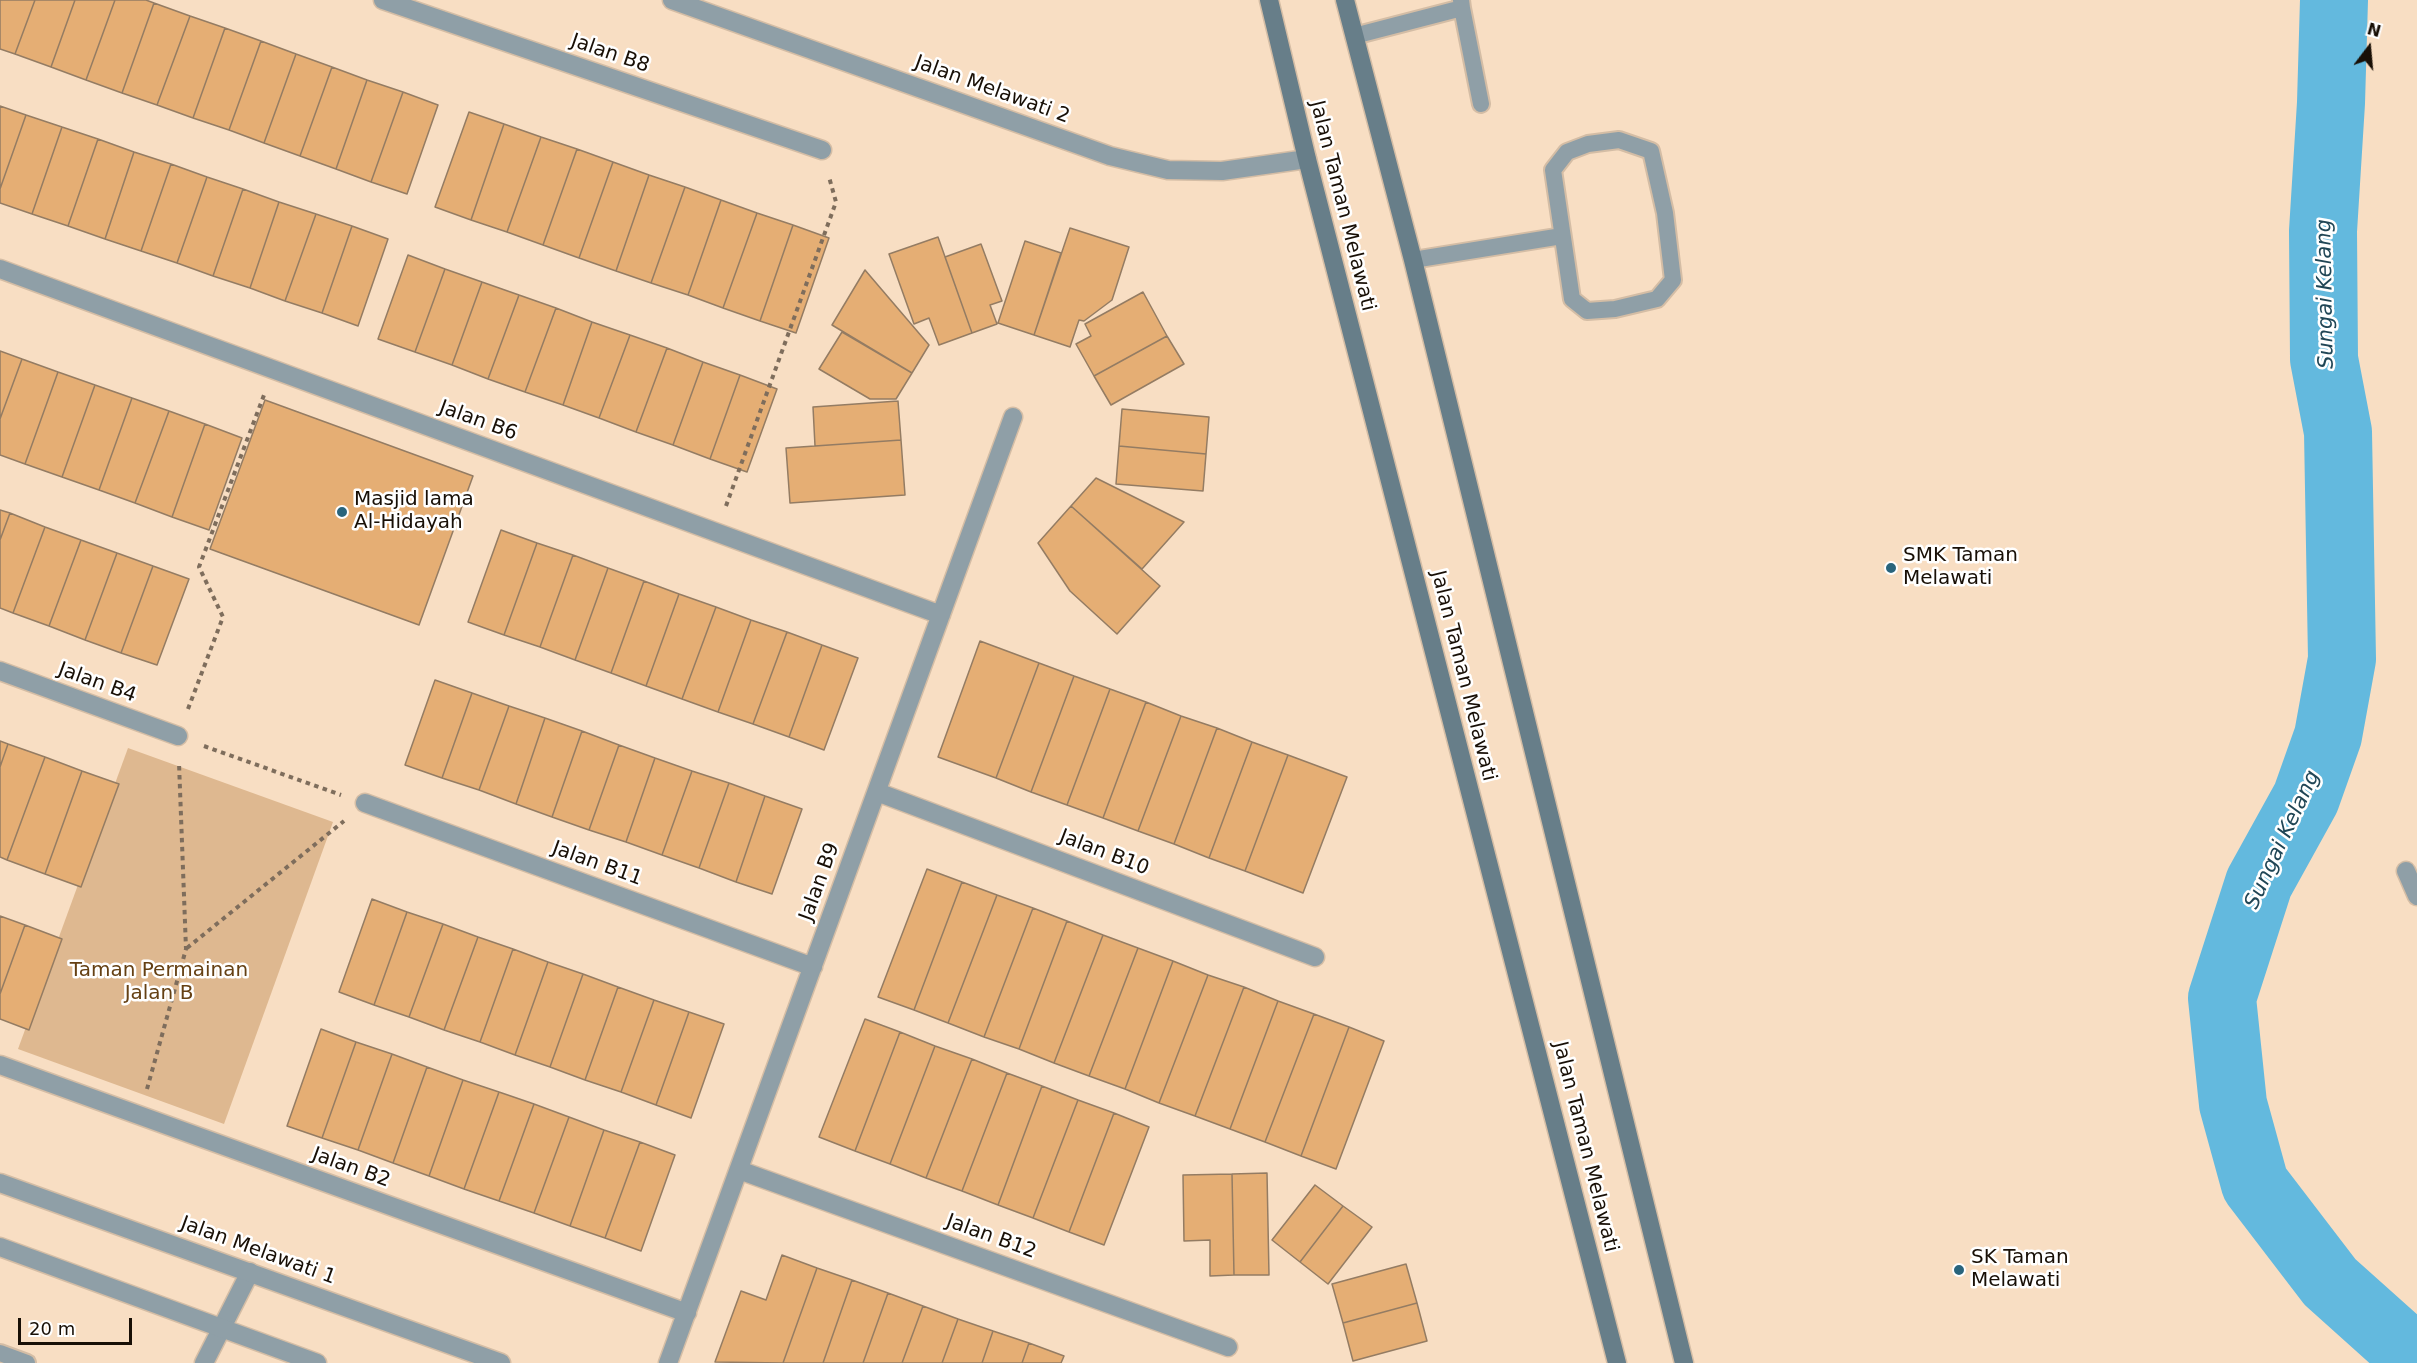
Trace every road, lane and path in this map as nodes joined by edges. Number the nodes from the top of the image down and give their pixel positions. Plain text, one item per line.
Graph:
1 (383, 0) edge
2 (672, 0) edge
3 (1269, 0) edge
4 (1345, 0) edge
5 (1461, 4) edge
6 (1354, 36) junction
7 (1481, 104) dead end
8 (822, 150) joint
9 (1307, 159) junction
10 (1563, 236) junction
11 (1413, 260) junction
12 (0, 269) edge
13 (274, 369) junction
14 (1013, 417) dead end
15 (716, 532) junction
16 (941, 615) junction
17 (0, 671) edge
18 (177, 736) junction
19 (877, 792) junction
20 (365, 803) junction
21 (2406, 871) dead end
22 (2417, 896) edge
23 (186, 949) junction
24 (1315, 957) dead end
25 (813, 968) junction
26 (0, 1065) edge
27 (140, 1115) junction
28 (739, 1170) junction
29 (0, 1183) edge
30 (0, 1247) edge
31 (250, 1272) junction
32 (687, 1313) junction
33 (222, 1329) junction
34 (1228, 1347) dead end
35 (0, 1353) edge
36 (27, 1363) edge
37 (204, 1363) edge
38 (317, 1363) edge
39 (501, 1363) edge
40 (669, 1363) edge
41 (1617, 1363) edge
42 (1684, 1363) edge

1 - 8 street, Jalan B8
2 - 9 street, Jalan Melawati 2
3 - 9 main road, Jalan Taman Melawati
4 - 6 main road
5 - 6 lane
5 - 7 lane
6 - 11 main road
8 - 15 path
9 - 41 main road, Jalan Taman Melawati
10 - 10 lane
10 - 11 lane
11 - 42 main road
12 - 13 street, Jalan B6
13 - 15 street, Jalan B6
13 - 18 path
14 - 16 street, Jalan B9
15 - 16 street, Jalan B6
16 - 19 street, Jalan B9
17 - 18 street, Jalan B4
18 - 20 path
18 - 23 path
19 - 24 street, Jalan B10
19 - 25 street, Jalan B9
20 - 23 path
20 - 25 street, Jalan B11
21 - 22 street
23 - 27 path
25 - 28 street, Jalan B9
26 - 27 street, Jalan B2
27 - 32 street, Jalan B2
28 - 32 street, Jalan B9
28 - 34 street, Jalan B12
29 - 31 street, Jalan Melawati 1
30 - 33 street
31 - 33 street
31 - 39 street, Jalan Melawati 1
32 - 40 street, Jalan B9
33 - 37 street
33 - 38 street
35 - 36 lane

